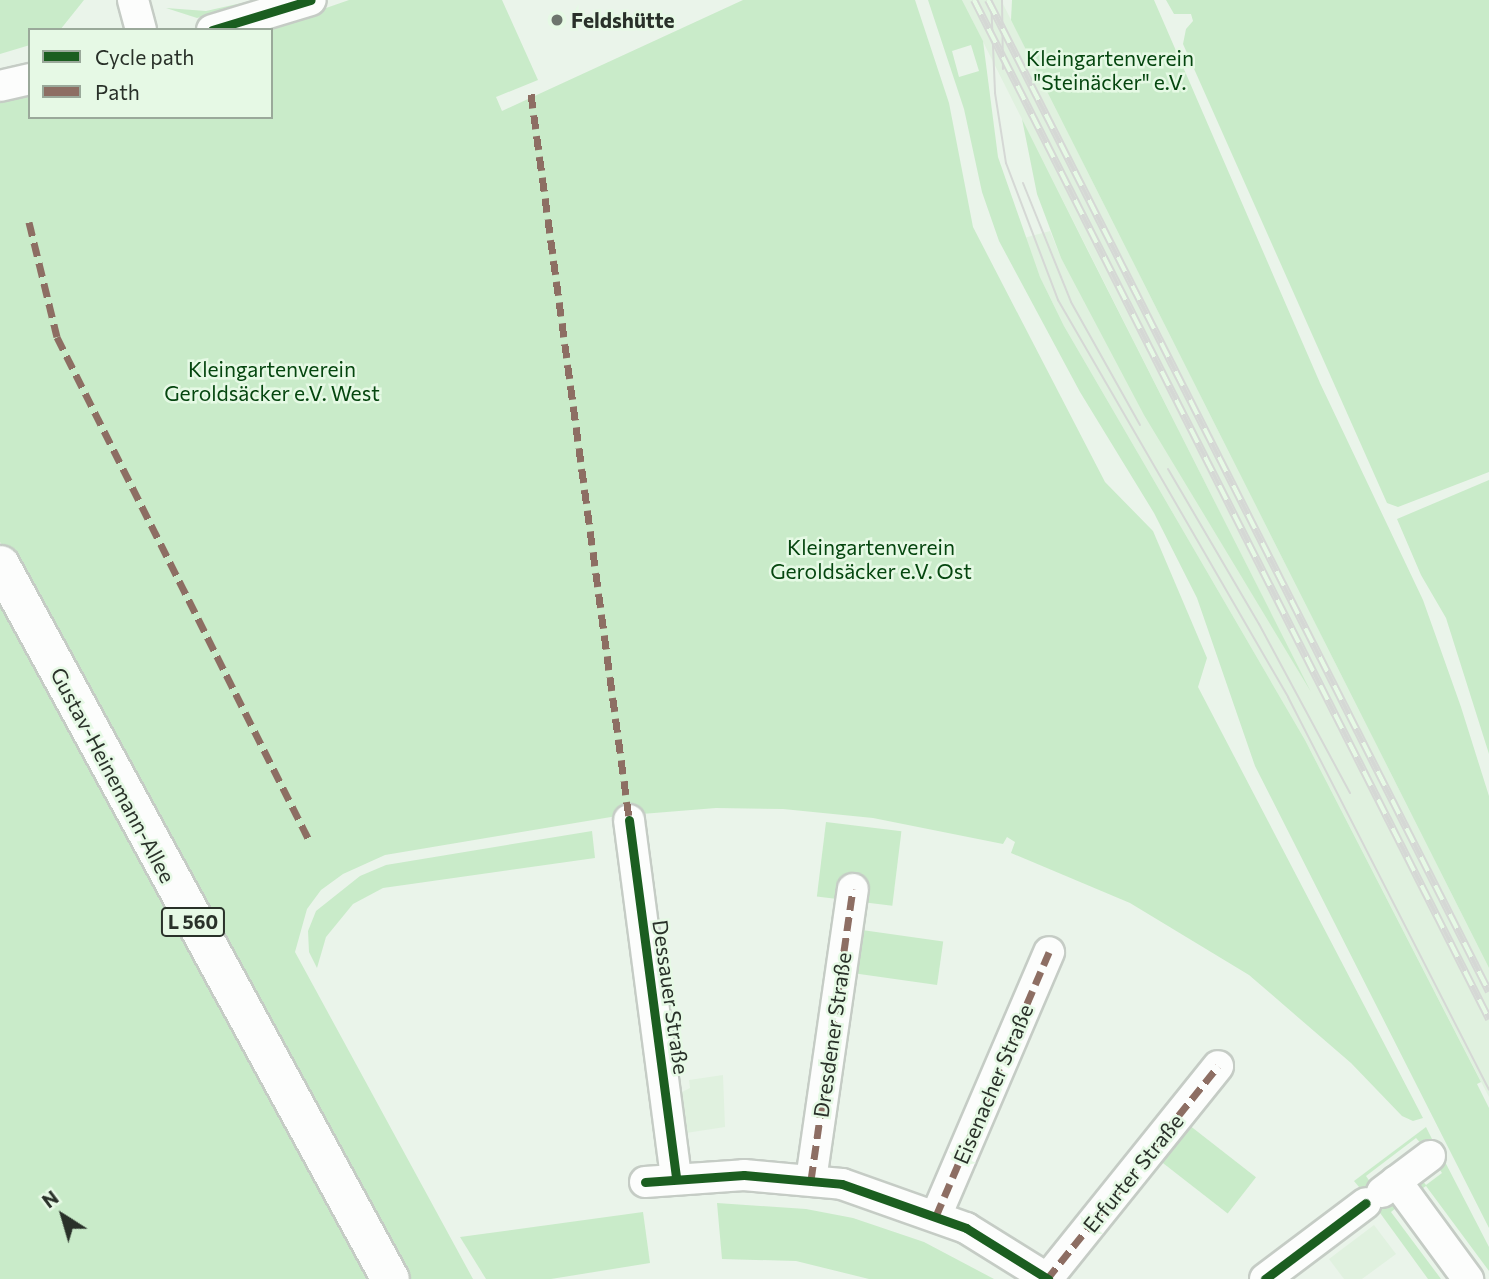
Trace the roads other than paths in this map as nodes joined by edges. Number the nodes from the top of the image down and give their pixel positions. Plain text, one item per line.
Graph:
1 (133, 0) edge
2 (311, 0) edge
3 (140, 28) edge
4 (219, 28) edge
5 (28, 79) edge
6 (0, 86) edge
7 (0, 564) edge
8 (629, 820) dead end
9 (853, 889) dead end
10 (1049, 952) dead end
11 (1218, 1066) dead end
12 (1430, 1156) dead end
13 (676, 1179) junction
14 (810, 1180) junction
15 (645, 1182) dead end
16 (1381, 1193) junction
17 (936, 1216) junction
18 (390, 1279) edge
19 (1048, 1279) edge
20 (1265, 1279) edge
21 (1468, 1279) edge

1 - 3 street
2 - 4 street
5 - 6 street
7 - 18 main road, Gustav-Heinemann-Allee / L 560
8 - 13 street, Dessauer Straße
9 - 14 street, Dresdener Straße
10 - 17 street, Eisenacher Straße
11 - 19 street, Erfurter Straße
12 - 16 street
13 - 14 street
13 - 15 street
14 - 17 street
16 - 20 street
16 - 21 street
17 - 19 street

